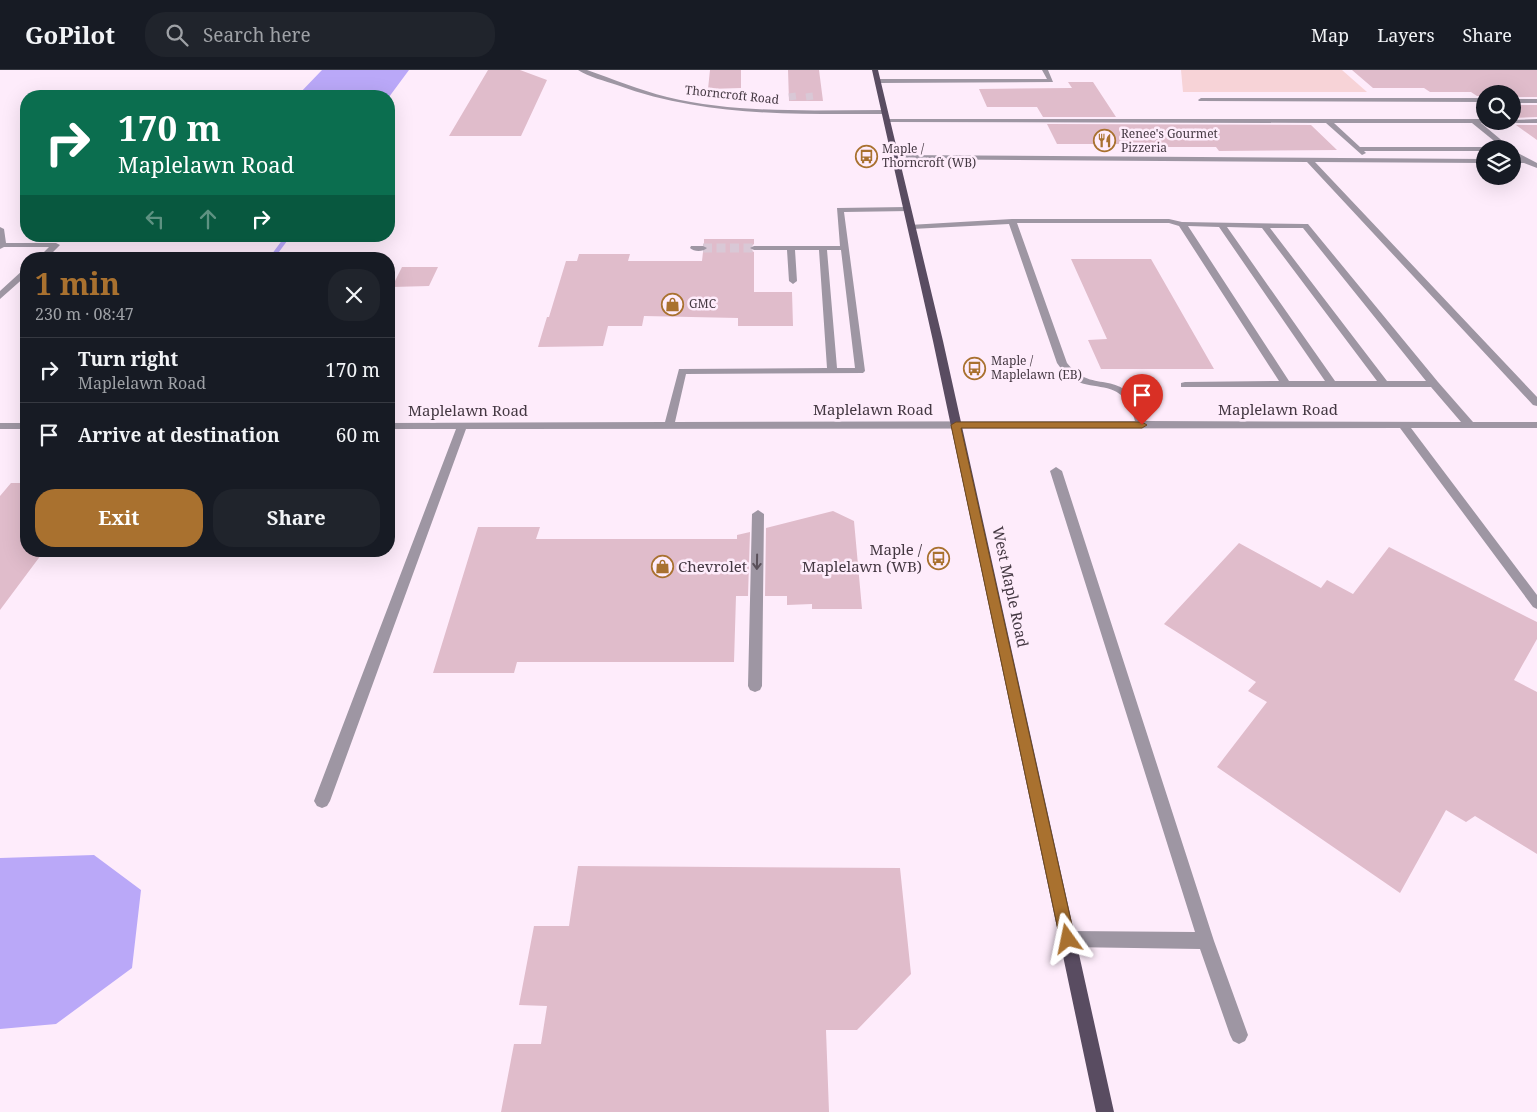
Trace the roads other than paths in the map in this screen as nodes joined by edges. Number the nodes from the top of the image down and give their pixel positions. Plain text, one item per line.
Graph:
1 (582, 70) edge
2 (875, 70) edge
3 (1045, 70) edge
4 (878, 81) junction
5 (1201, 100) dead end
6 (1476, 100) edge
7 (1521, 100) edge
8 (1537, 101) edge
9 (885, 112) junction
10 (887, 121) junction
11 (1328, 121) junction
12 (1474, 121) joint
13 (1521, 122) edge
14 (1537, 122) edge
15 (1498, 140) edge
16 (1358, 149) junction
17 (1476, 149) edge
18 (895, 157) junction
19 (1521, 158) edge
20 (1370, 160) junction
21 (1310, 161) junction
22 (1476, 161) edge
23 (1521, 161) edge
24 (1525, 161) junction
25 (1537, 166) edge
26 (907, 208) junction
27 (1012, 222) junction
28 (1182, 224) junction
29 (1221, 224) junction
30 (1264, 225) junction
31 (912, 227) junction
32 (0, 229) edge
33 (1, 246) edge
34 (754, 248) tunnel mouth
35 (791, 248) junction
36 (823, 248) junction
37 (845, 248) junction
38 (48, 252) edge
39 (20, 278) edge
40 (793, 281) dead end
41 (0, 296) edge
42 (832, 371) junction
43 (1286, 384) junction
44 (1332, 384) junction
45 (1384, 384) junction
46 (1434, 384) junction
47 (1184, 385) dead end
48 (1537, 403) edge
49 (956, 425) junction
50 (1142, 425) junction
51 (1470, 425) junction
52 (1537, 425) edge
53 (0, 426) edge
54 (20, 426) edge
55 (395, 426) edge
56 (462, 426) junction
57 (668, 426) junction
58 (1404, 426) junction
59 (1056, 471) dead end
60 (758, 514) dead end
61 (1537, 604) edge
62 (755, 686) dead end
63 (322, 801) dead end
64 (1068, 939) junction
65 (1206, 941) junction
66 (1239, 1036) dead end
67 (1105, 1112) edge

1 - 9 street, Thorncroft Road
2 - 4 main road, West Maple Road
3 - 4 street
4 - 9 main road, West Maple Road
5 - 6 street
7 - 8 street
9 - 10 main road, West Maple Road
10 - 11 street
10 - 18 main road, West Maple Road
11 - 12 street
11 - 16 street
12 - 15 street
13 - 14 street
16 - 17 street
16 - 20 street
18 - 21 street
18 - 26 main road, West Maple Road
19 - 24 street
20 - 21 street
20 - 22 street
21 - 48 street
23 - 24 street
24 - 25 street
26 - 31 main road, West Maple Road
26 - 37 street
27 - 28 street
27 - 31 street
27 - 50 street
28 - 29 street
28 - 43 street
29 - 30 street
29 - 44 street
30 - 45 street
30 - 46 street
31 - 49 main road, West Maple Road
32 - 33 street
33 - 38 street
34 - 35 street
35 - 36 street
35 - 40 street
36 - 37 street
36 - 42 street
37 - 42 street
39 - 41 street
42 - 57 street
43 - 44 street
43 - 47 street
44 - 45 street
45 - 46 street
46 - 51 street
49 - 50 street, Maplelawn Road
49 - 57 street, Maplelawn Road
49 - 64 main road, West Maple Road
50 - 58 street, Maplelawn Road
51 - 52 street, Maplelawn Road
51 - 58 street, Maplelawn Road
53 - 54 street
55 - 56 street, Maplelawn Road
56 - 57 street, Maplelawn Road
56 - 63 street
58 - 61 street
59 - 65 street
60 -> 62 street
64 - 65 street
64 - 67 main road, West Maple Road
65 - 66 street

